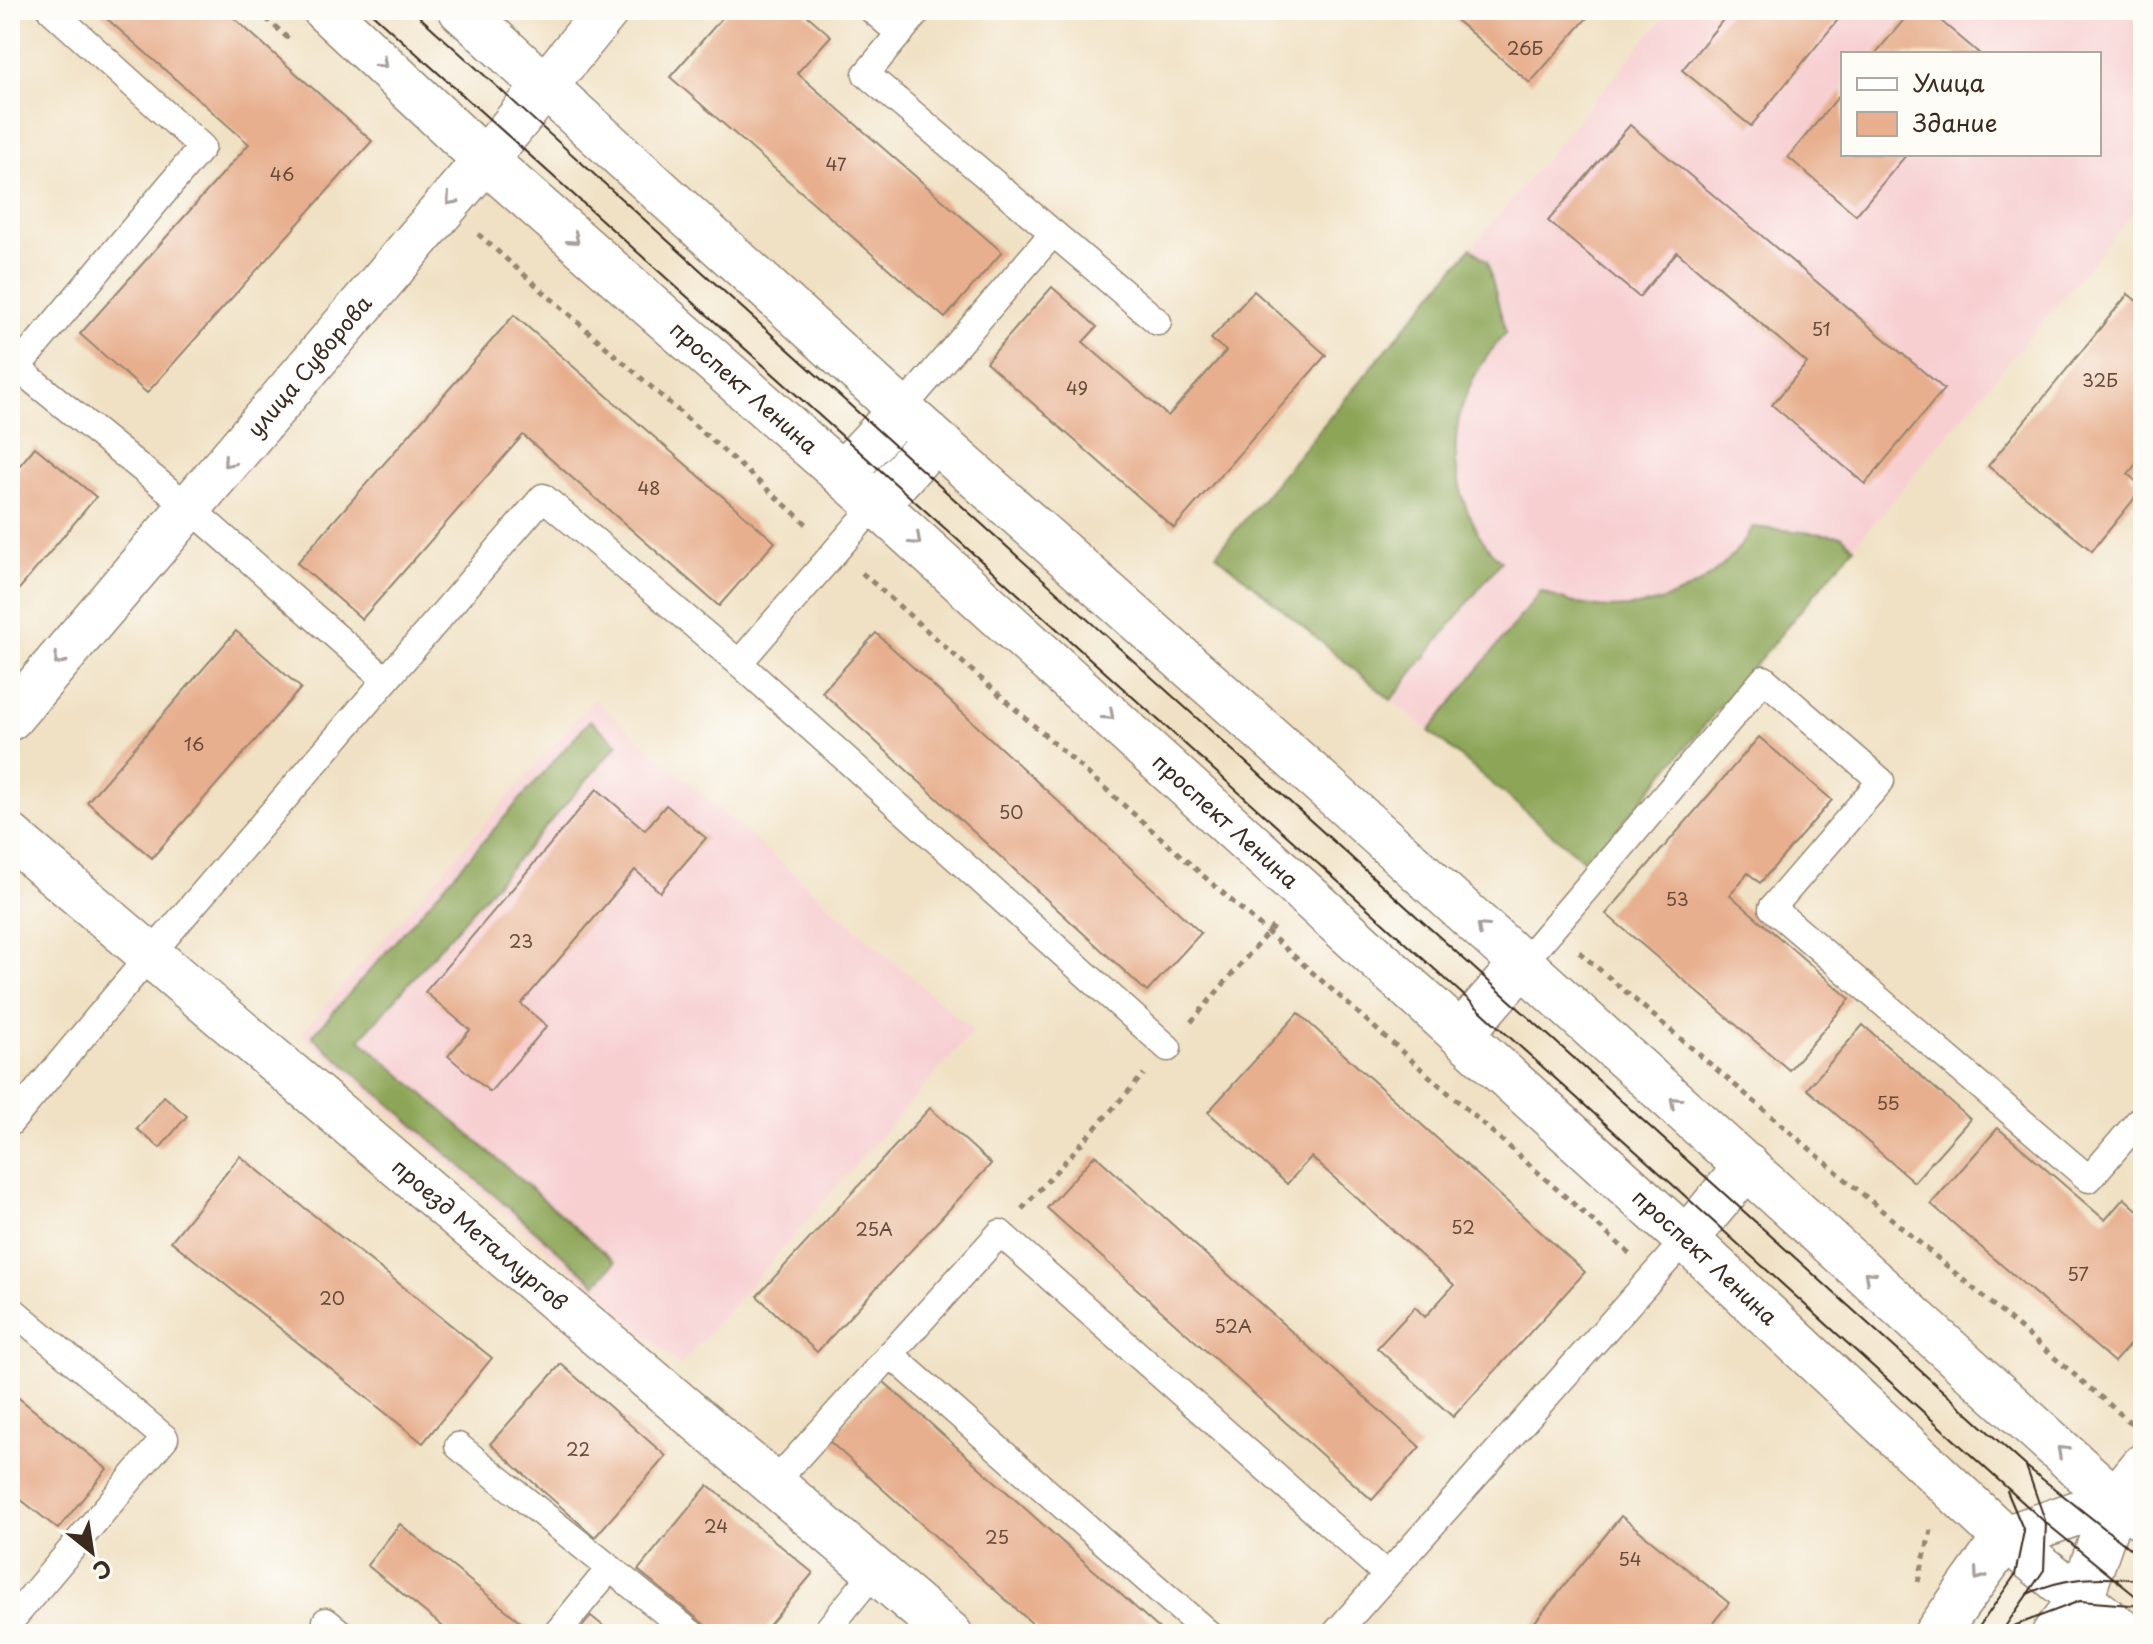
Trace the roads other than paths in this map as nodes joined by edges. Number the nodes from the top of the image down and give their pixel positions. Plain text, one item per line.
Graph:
1 (51, 10) edge
2 (325, 10) edge
3 (461, 10) edge
4 (607, 10) edge
5 (872, 10) edge
6 (919, 10) edge
7 (900, 34) junction
8 (545, 86) junction
9 (485, 160) junction
10 (1053, 233) junction
11 (1158, 322) dead end
12 (12, 368) edge
13 (901, 410) junction
14 (934, 440) junction
15 (842, 474) junction
16 (876, 504) junction
17 (189, 507) junction
18 (739, 663) junction
19 (386, 680) junction
20 (10, 718) edge
21 (10, 836) edge
22 (150, 955) junction
23 (1522, 964) junction
24 (1461, 1034) junction
25 (1168, 1048) road end
26 (10, 1123) edge
27 (2138, 1131) edge
28 (1747, 1166) junction
29 (1686, 1239) junction
30 (10, 1308) edge
31 (890, 1354) junction
32 (458, 1446) dead end
33 (2143, 1466) edge
34 (774, 1483) junction
35 (2129, 1509) edge
36 (2005, 1538) junction
37 (610, 1568) junction
38 (875, 1571) junction
39 (1387, 1575) junction
40 (2080, 1601) junction
41 (10, 1622) edge
42 (556, 1634) edge
43 (692, 1634) edge
44 (824, 1634) edge
45 (950, 1634) edge
46 (1209, 1634) edge
47 (1335, 1634) edge
48 (1936, 1634) edge
49 (2054, 1634) edge
50 (2125, 1634) edge

1 - 12 lane
2 -> 9 main road, проспект Ленина
3 - 8 main road
4 - 8 main road, улица Суворова
5 - 7 lane
6 - 7 lane
7 - 10 lane
8 - 9 main road, улица Суворова
8 - 13 main road
9 -> 15 main road, проспект Ленина
9 -> 17 main road, улица Суворова
10 - 11 lane
10 - 13 lane
12 - 17 lane
13 - 14 main road
13 - 15 main road
14 - 16 main road
23 -> 14 main road
15 - 16 main road, проспект Ленина
16 - 18 lane
16 -> 24 main road, проспект Ленина
17 - 19 lane
17 -> 20 main road, улица Суворова
18 - 19 lane
18 - 25 lane
19 - 22 lane
21 - 22 main road, проезд Металлургов
22 - 26 lane
22 - 34 main road, проезд Металлургов
23 - 24 main road
23 - 27 lane
28 -> 23 main road
24 - 29 main road, проспект Ленина
28 - 29 main road
35 -> 28 main road
29 - 36 main road, проспект Ленина
29 - 39 lane
30 - 41 lane
31 - 34 lane
31 - 39 lane
31 - 46 lane
32 - 37 lane
33 - 35 main road
34 - 38 main road, проезд Металлургов
35 - 36 main road
35 - 40 main road
36 - 40 main road, проспект Ленина
36 -> 48 main road
37 - 42 lane
37 - 43 lane
38 - 44 lane
38 - 45 main road, проезд Металлургов
39 - 47 lane
40 - 49 main road
40 - 50 main road, проспект Ленина

